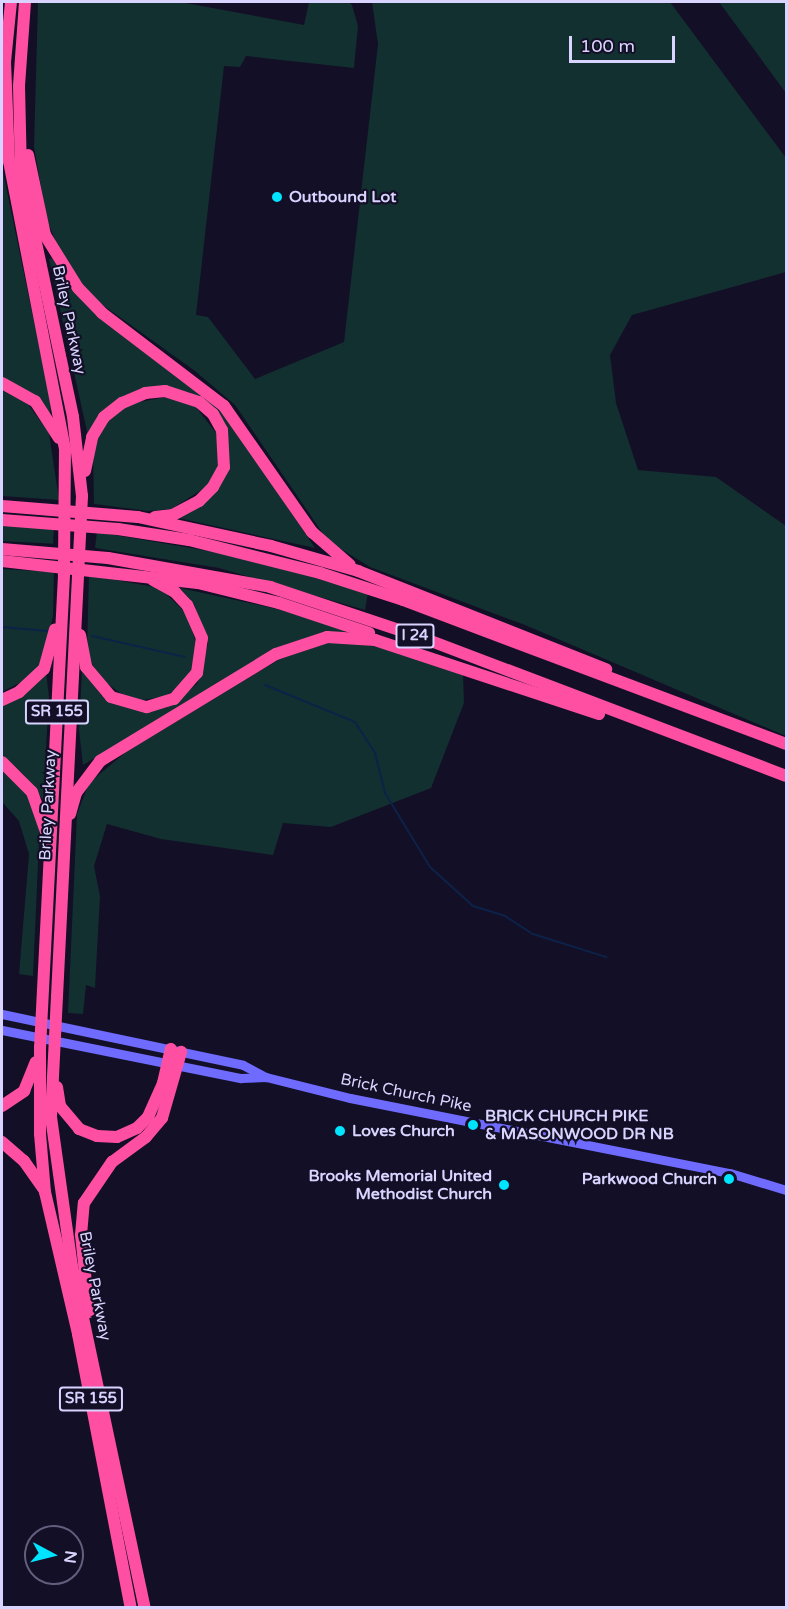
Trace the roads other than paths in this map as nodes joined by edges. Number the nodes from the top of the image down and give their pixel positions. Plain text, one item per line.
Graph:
1 (11, 2) edge
2 (25, 2) edge
3 (5, 62) junction
4 (20, 86) junction
5 (2, 99) edge
6 (2, 383) edge
7 (65, 449) junction
8 (82, 496) junction
9 (2, 504) edge
10 (138, 517) junction
11 (2, 520) edge
12 (2, 549) edge
13 (35, 557) junction
14 (2, 562) edge
15 (107, 564) junction
16 (358, 571) junction
17 (135, 574) junction
18 (64, 575) junction
19 (76, 596) junction
20 (417, 652) junction
21 (2, 700) edge
22 (694, 710) junction
23 (786, 744) edge
24 (711, 748) junction
25 (2, 762) edge
26 (786, 776) edge
27 (50, 850) junction
28 (62, 865) junction
29 (55, 990) junction
30 (6, 1015) edge
31 (4, 1030) edge
32 (40, 1047) junction
33 (176, 1050) junction
34 (173, 1065) junction
35 (266, 1077) junction
36 (2, 1106) edge
37 (2, 1142) edge
38 (786, 1190) edge
39 (45, 1192) junction
40 (97, 1379) junction
41 (131, 1608) edge
42 (145, 1608) edge

1 - 3 highway, Briley Parkway / SR 155
2 - 4 highway, Briley Parkway / SR 155
3 - 5 highway
3 - 7 highway, Briley Parkway / SR 155
4 - 8 highway, Briley Parkway / SR 155
4 - 16 highway
6 - 7 highway
7 - 18 highway, Briley Parkway / SR 155
8 - 10 highway
8 - 19 highway, Briley Parkway / SR 155
9 - 10 highway
10 - 16 highway
11 - 22 highway, I 24
12 - 13 highway, I 24
13 - 14 highway
13 - 15 highway, I 24
15 - 17 highway
15 - 24 highway, I 24
16 - 22 highway
17 - 19 highway
17 - 20 highway
18 - 21 highway
18 - 27 highway, Briley Parkway / SR 155
19 - 28 highway, Briley Parkway / SR 155
20 - 24 highway
20 - 28 highway
22 - 23 highway, I 24
24 - 26 highway, I 24
25 - 27 highway
27 - 32 highway, Briley Parkway / SR 155
28 - 29 highway, Briley Parkway / SR 155
29 - 34 highway
29 - 40 highway, Briley Parkway / SR 155
30 - 33 main road, Brick Church Pike
31 - 34 main road, Brick Church Pike
32 - 36 highway
32 - 39 highway, Briley Parkway / SR 155
33 - 34 highway
33 - 35 main road, Brick Church Pike
34 - 35 main road, Brick Church Pike
34 - 40 highway
35 - 38 main road, Brick Church Pike
37 - 39 highway
39 - 41 highway, Briley Parkway / SR 155
40 - 42 highway, Briley Parkway / SR 155

